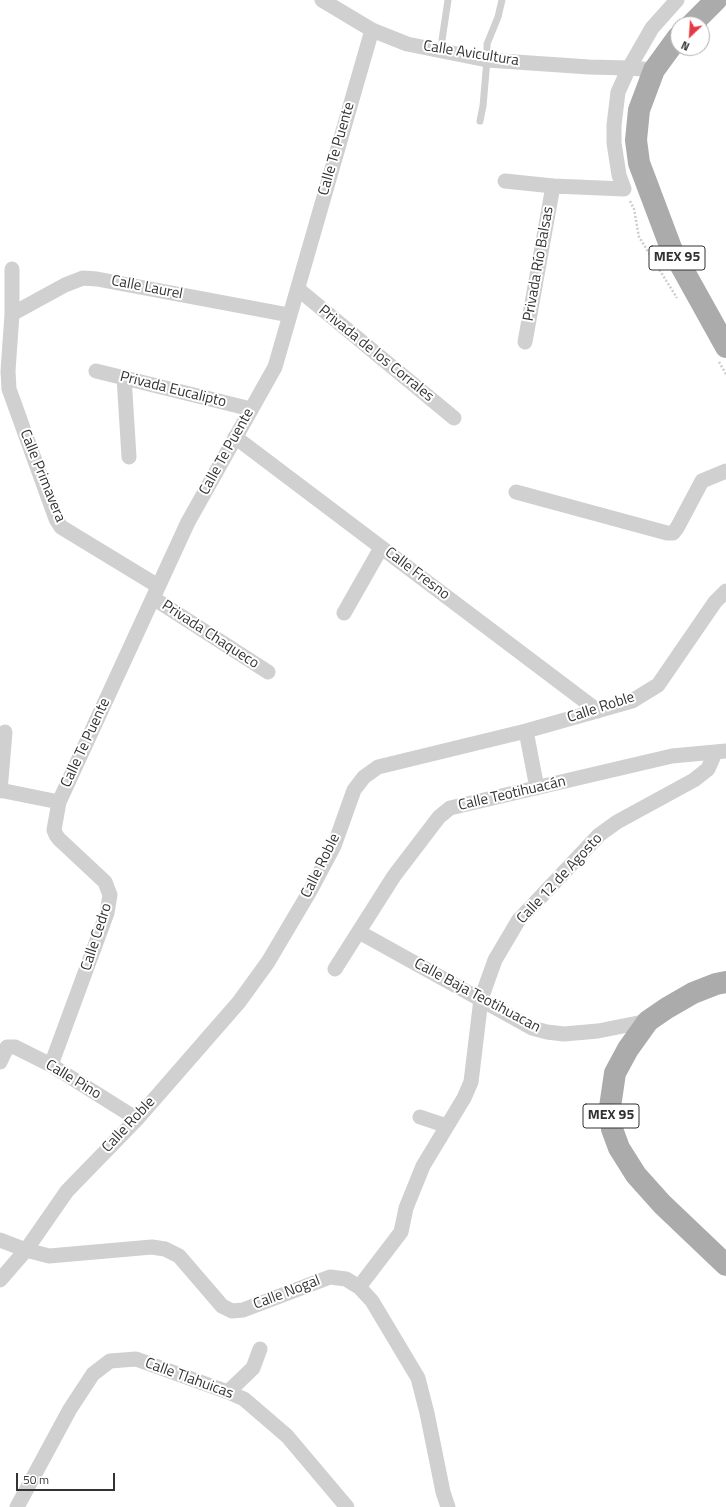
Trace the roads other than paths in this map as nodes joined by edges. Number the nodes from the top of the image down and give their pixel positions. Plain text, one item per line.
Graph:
1 (322, 0) edge
2 (448, 0) edge
3 (502, 0) edge
4 (677, 0) edge
5 (716, 0) edge
6 (700, 16) edge
7 (372, 30) junction
8 (442, 40) dead end
9 (670, 48) edge
10 (487, 60) junction
11 (628, 68) junction
12 (654, 70) junction
13 (480, 121) dead end
14 (506, 182) dead end
15 (553, 186) junction
16 (12, 269) dead end
17 (298, 289) junction
18 (12, 314) junction
19 (289, 315) junction
20 (525, 342) dead end
21 (726, 347) edge
22 (96, 371) dead end
23 (124, 377) junction
24 (251, 409) junction
25 (454, 418) dead end
26 (235, 438) junction
27 (129, 457) dead end
28 (726, 471) edge
29 (516, 492) dead end
30 (381, 548) junction
31 (726, 591) edge
32 (156, 592) junction
33 (344, 613) dead end
34 (268, 672) dead end
35 (598, 711) junction
36 (526, 731) junction
37 (5, 732) dead end
38 (721, 752) edge
39 (537, 788) junction
40 (0, 790) edge
41 (58, 802) junction
42 (359, 932) junction
43 (335, 969) dead end
44 (726, 982) edge
45 (481, 999) junction
46 (648, 1021) junction
47 (4, 1043) edge
48 (0, 1062) edge
49 (51, 1065) junction
50 (420, 1117) dead end
51 (137, 1119) junction
52 (447, 1126) junction
53 (0, 1240) edge
54 (26, 1250) junction
55 (725, 1259) edge
56 (0, 1280) edge
57 (359, 1287) junction
58 (260, 1349) dead end
59 (228, 1392) junction
60 (17, 1507) edge
61 (348, 1507) edge
62 (448, 1507) edge

1 - 7 street, Calle Avicultura
2 - 8 lane
3 - 10 lane
4 - 11 street
5 - 6 main road
7 - 10 street, Calle Avicultura
7 - 17 street, Calle Te Puente
9 - 12 main road, MEX 95
10 - 11 street, Calle Avicultura
10 - 13 lane
11 - 12 street, Calle Avicultura
11 - 15 street
12 - 21 main road, MEX 95
14 - 15 street
15 - 20 street, Privada Río Balsas
16 - 18 street, Calle Primavera
17 - 19 street, Calle Te Puente
17 - 25 street, Privada de los Corrales
18 - 19 street, Calle Laurel
18 - 32 street, Calle Primavera
19 - 24 street, Calle Te Puente
22 - 23 street, Privada Eucalipto
23 - 24 street, Privada Eucalipto
23 - 27 street
24 - 26 street, Calle Te Puente
26 - 30 street, Calle Fresno
26 - 32 street, Calle Te Puente
28 - 29 street
30 - 33 street
30 - 35 street, Calle Fresno
31 - 35 street, Calle Roble
32 - 34 street, Privada Chaqueco
32 - 41 street, Calle Te Puente
35 - 36 street, Calle Roble
36 - 39 street
36 - 51 street, Calle Roble
37 - 40 street
38 - 39 street, Calle Teotihuacán
38 - 45 street, Calle 12 de Agosto
39 - 42 street, Calle Teotihuacán
40 - 41 street, Calle Te Puente
41 - 49 street, Calle Cedro
42 - 43 street, Calle Teotihuacán
42 - 45 street, Calle Baja Teotihuacan
44 - 46 main road, MEX 95
45 - 46 street, Calle Baja Teotihuacan
45 - 52 street, Calle 12 de Agosto
46 - 55 main road, MEX 95
47 - 48 street
47 - 49 street, Calle Pino
49 - 51 street, Calle Pino
50 - 52 street
51 - 54 street, Calle Roble
52 - 57 street, Calle 12 de Agosto
53 - 54 street, Calle Nogal
54 - 56 street, Calle Roble
54 - 57 street, Calle Nogal
57 - 62 street, Calle Nogal
58 - 59 street
59 - 60 street, Calle Tlahuicas
59 - 61 street, Calle Tlahuicas

